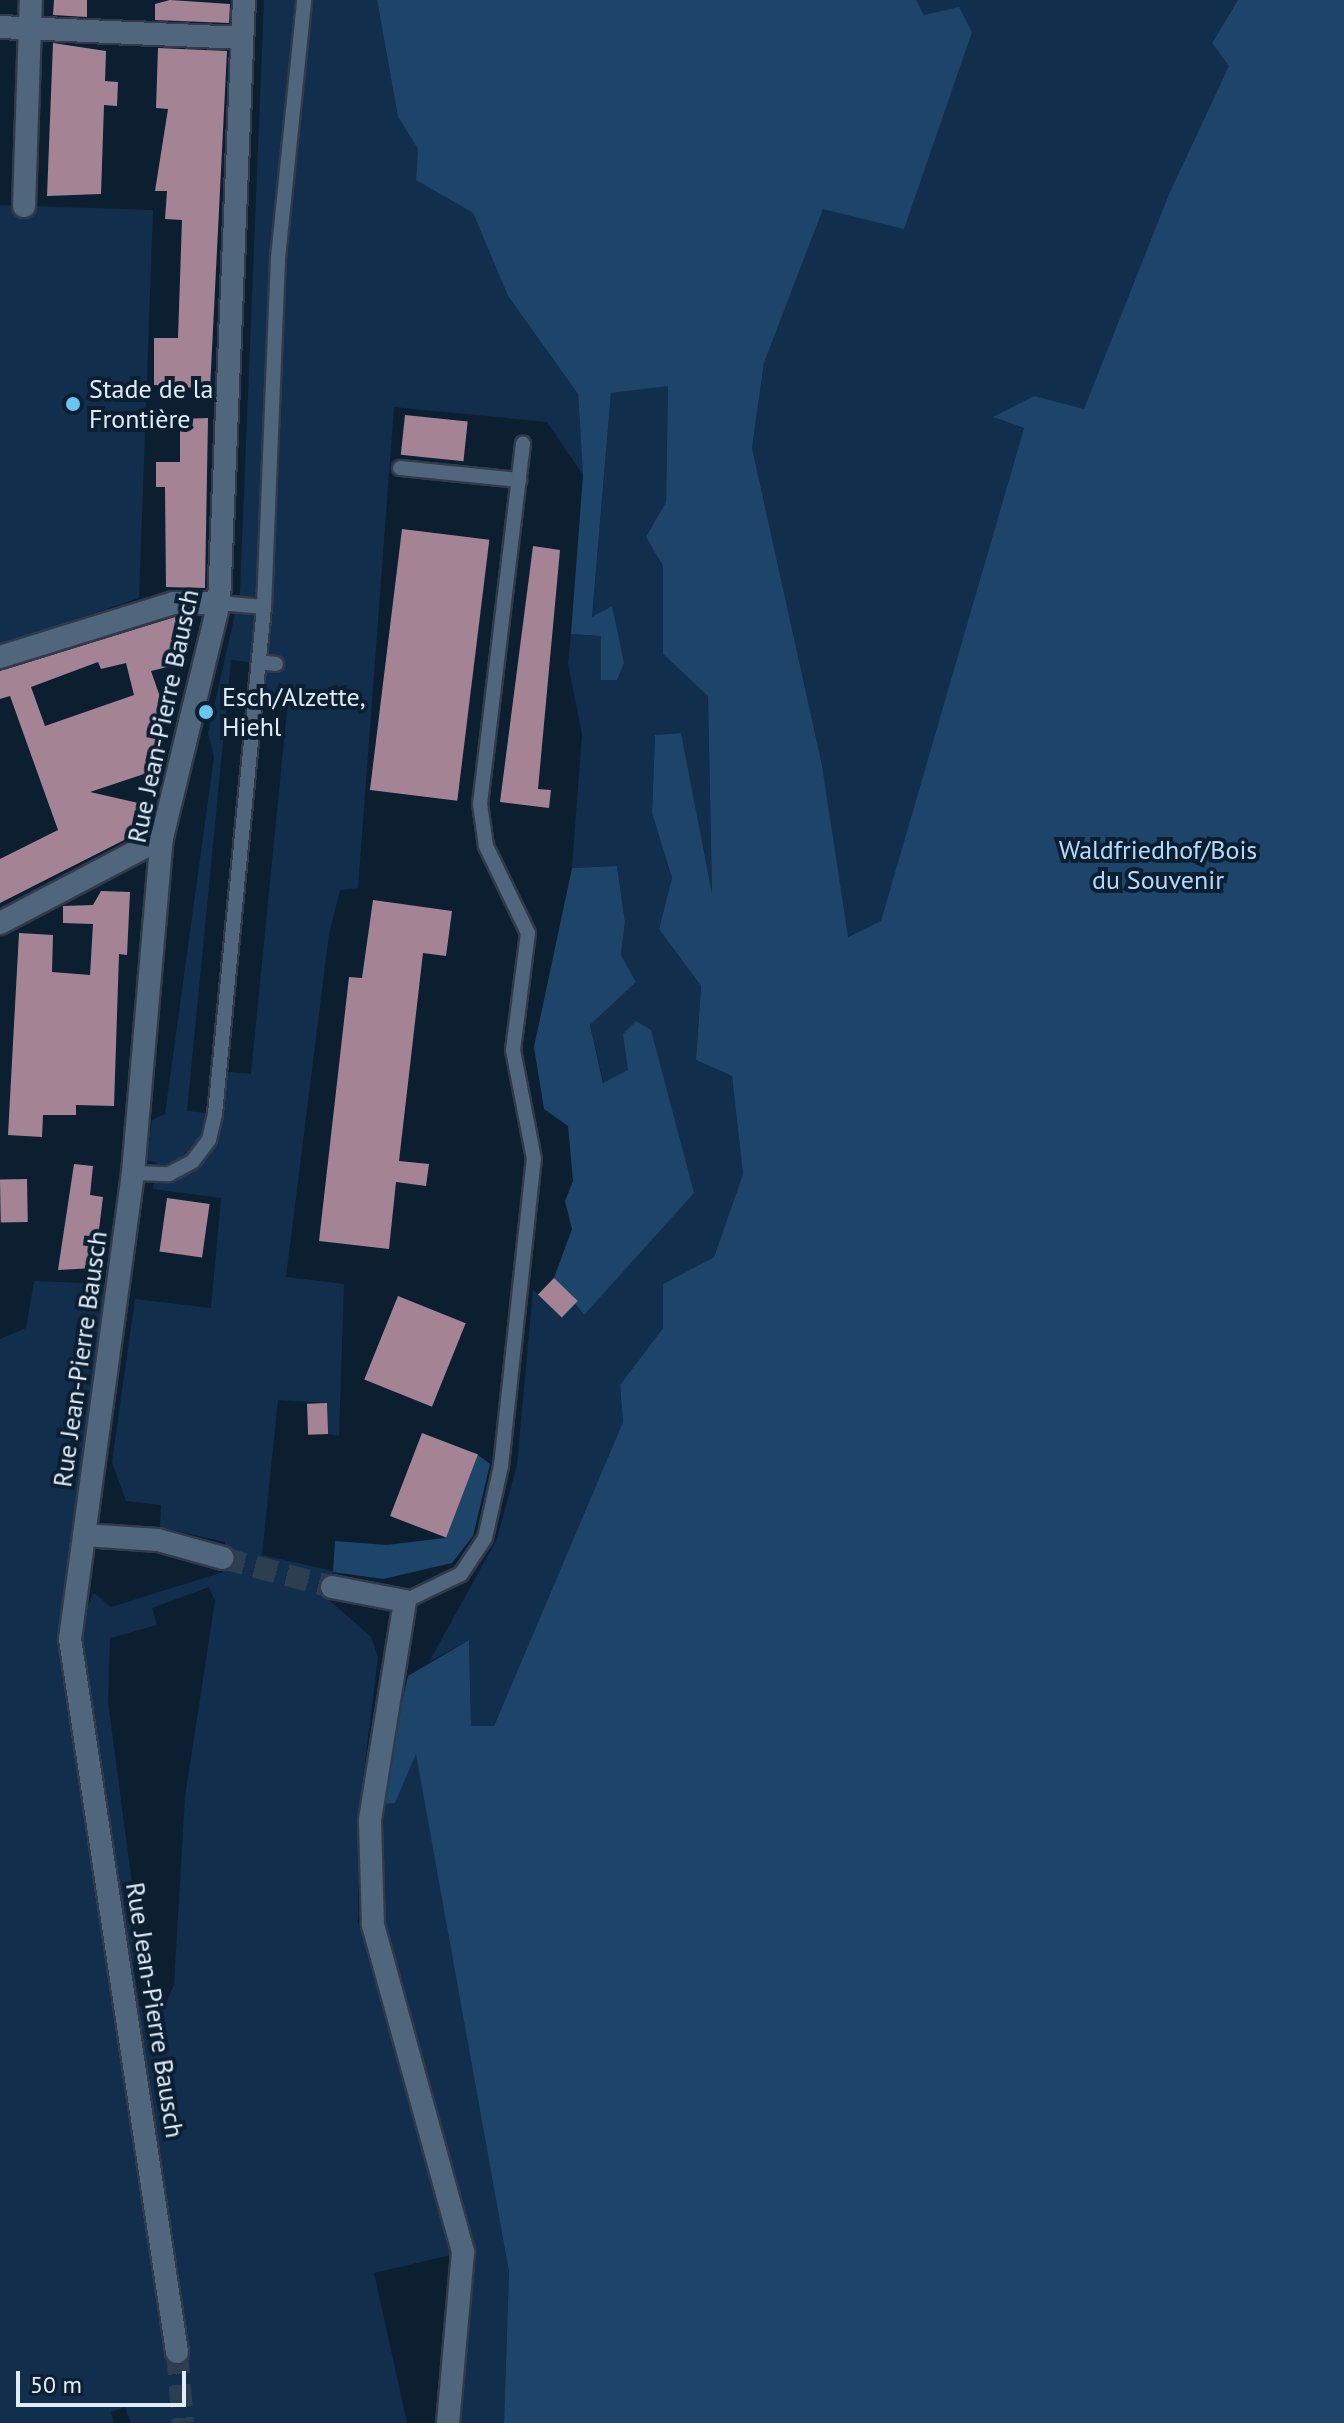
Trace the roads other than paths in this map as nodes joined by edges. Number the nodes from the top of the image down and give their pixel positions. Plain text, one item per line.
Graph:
1 (31, 0) edge
2 (244, 0) edge
3 (304, 0) edge
4 (0, 27) edge
5 (31, 29) junction
6 (241, 38) junction
7 (24, 206) dead end
8 (523, 444) dead end
9 (400, 468) dead end
10 (519, 480) junction
11 (219, 603) junction
12 (264, 607) junction
13 (0, 657) edge
14 (259, 662) junction
15 (276, 664) dead end
16 (162, 838) junction
17 (0, 923) edge
18 (133, 1173) junction
19 (84, 1535) junction
20 (223, 1558) tunnel mouth
21 (332, 1587) tunnel mouth
22 (405, 1601) junction
23 (177, 2352) tunnel mouth
24 (448, 2423) edge

1 - 5 street
2 - 6 street, Rue Jean-Pierre Bausch
3 - 12 lane
4 - 5 street
5 - 6 street
5 - 7 street
6 - 11 street, Rue Jean-Pierre Bausch
8 - 10 lane
9 - 10 lane
10 - 22 lane
11 - 12 lane
11 - 13 street
11 - 16 street, Rue Jean-Pierre Bausch
12 - 14 lane
14 - 15 lane
14 - 18 lane
16 - 17 street
16 - 18 street, Rue Jean-Pierre Bausch
18 - 19 street, Rue Jean-Pierre Bausch
19 - 20 street
19 - 23 street, Rue Jean-Pierre Bausch
21 - 22 street
22 - 24 street

